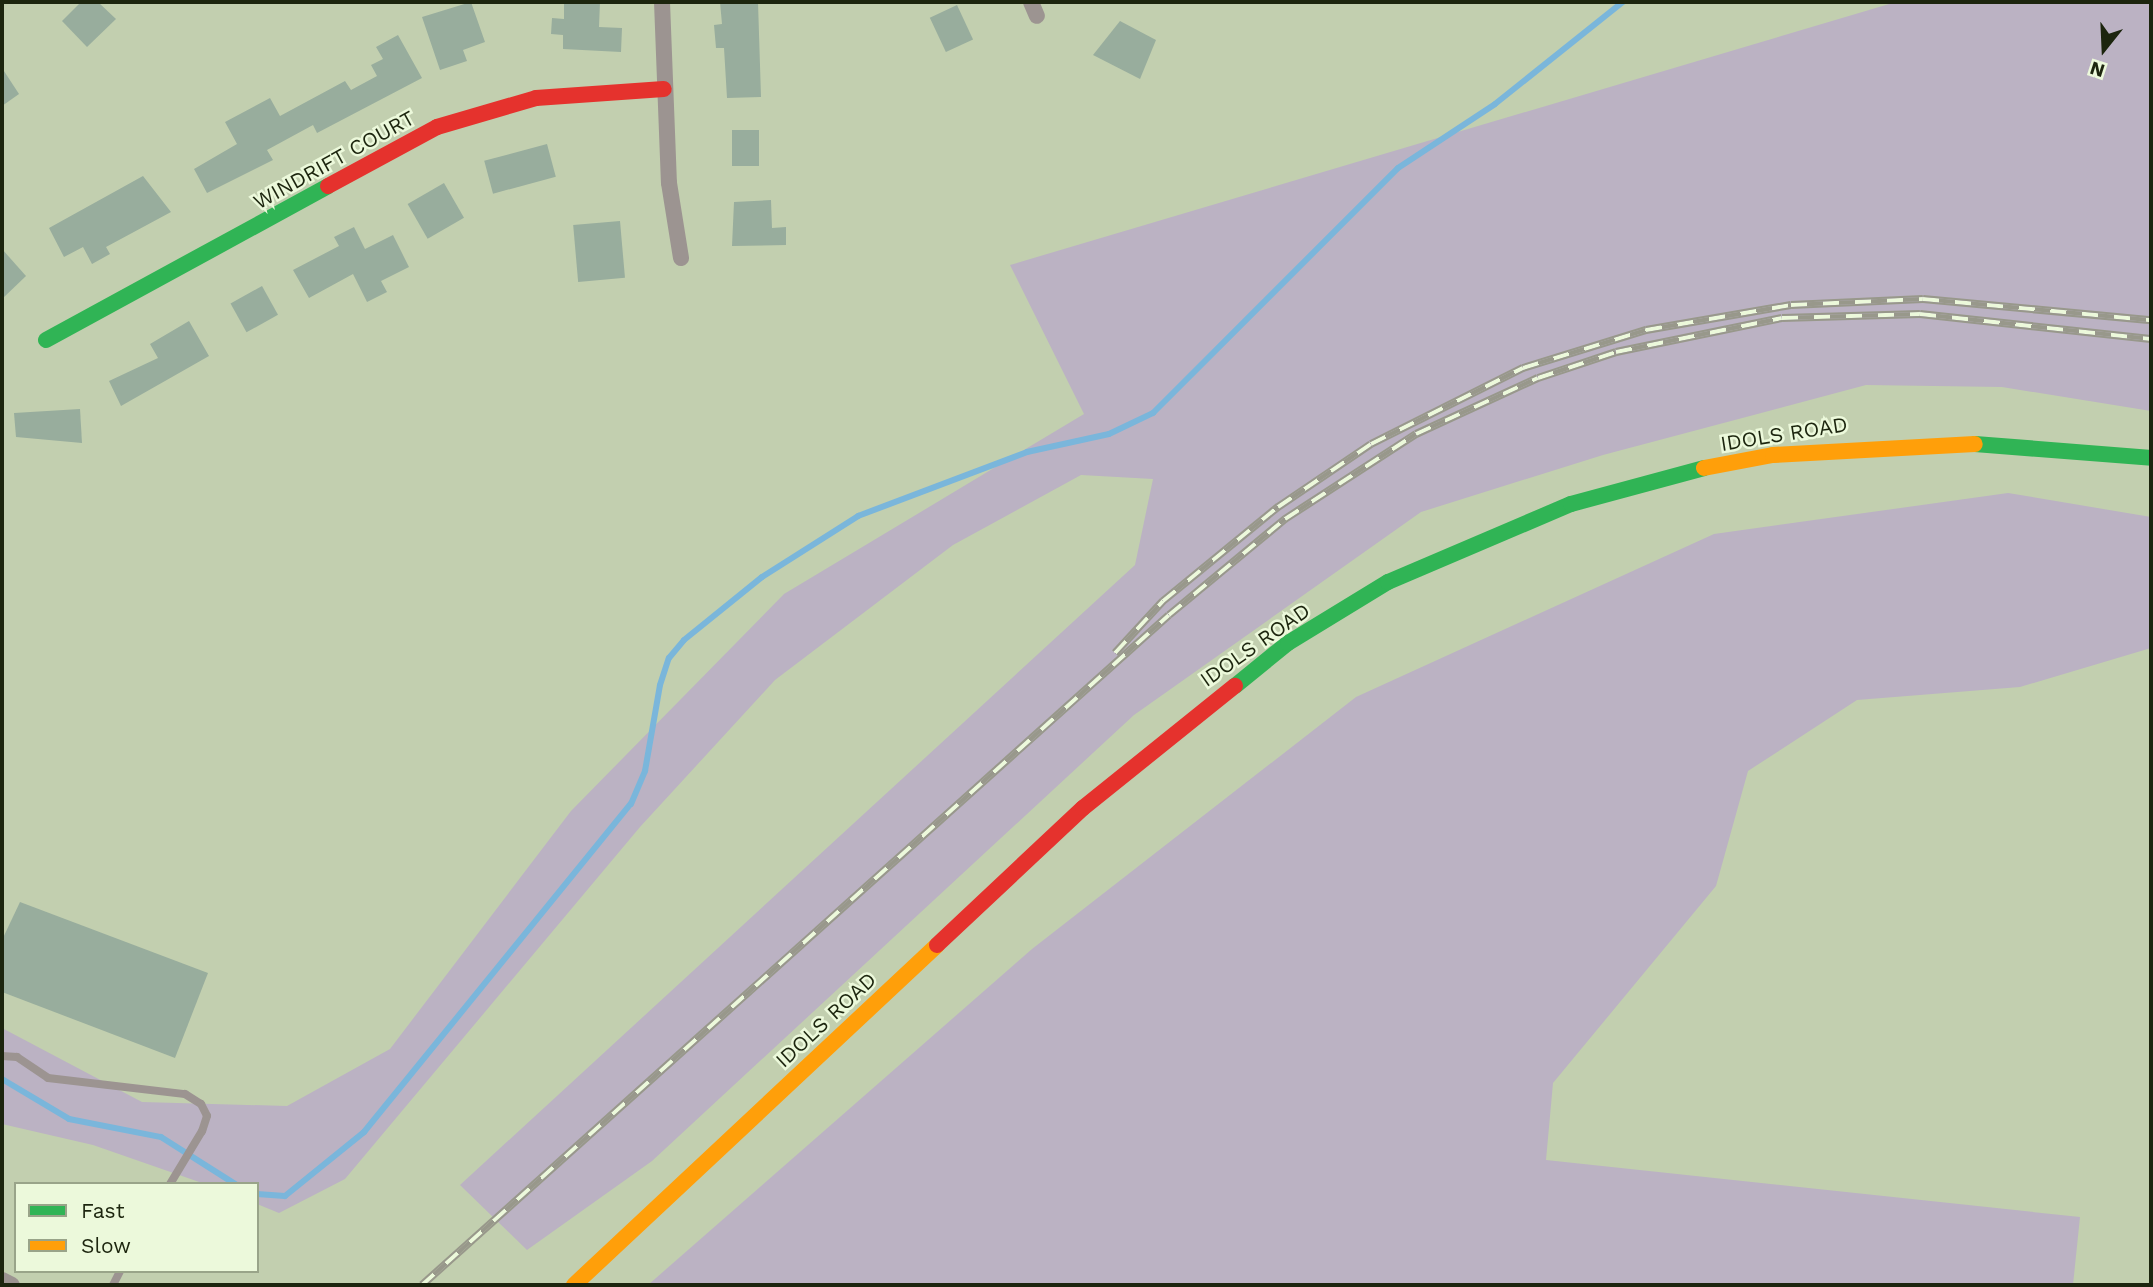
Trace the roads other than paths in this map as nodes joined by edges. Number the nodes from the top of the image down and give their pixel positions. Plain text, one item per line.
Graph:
1 (662, 2) edge
2 (664, 89) junction
3 (681, 258) dead end
4 (46, 340) dead end
5 (2151, 458) edge
6 (2, 1056) edge
7 (171, 1182) edge
8 (2, 1280) edge
9 (12, 1285) edge
10 (574, 1285) edge

1 - 2 street
2 - 3 street
2 - 4 main road, WINDRIFT COURT
5 - 10 main road, IDOLS ROAD
6 - 7 lane
8 - 9 street

